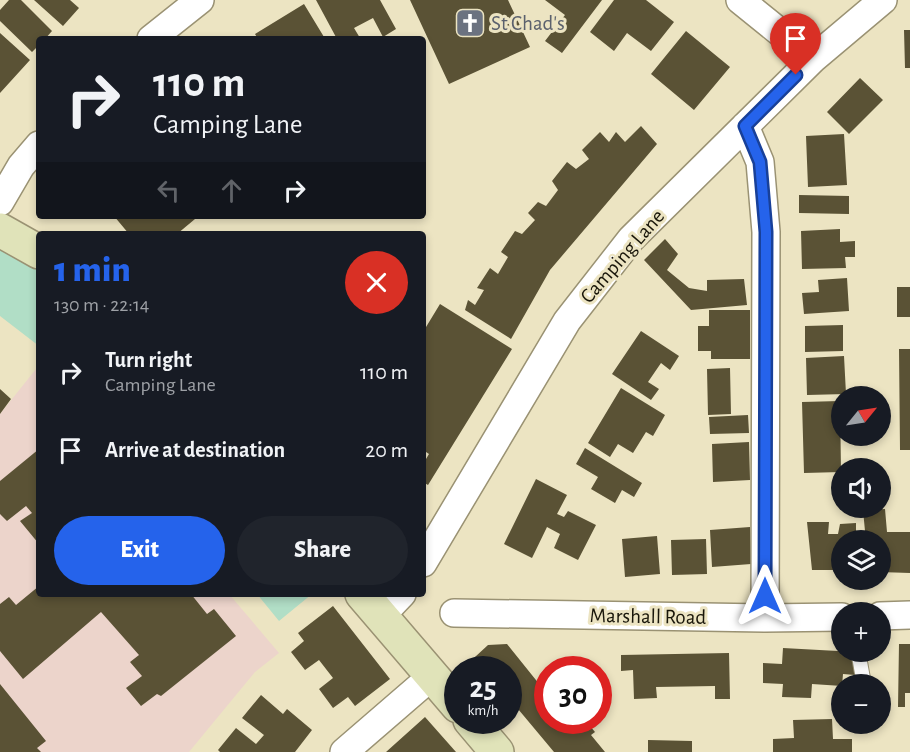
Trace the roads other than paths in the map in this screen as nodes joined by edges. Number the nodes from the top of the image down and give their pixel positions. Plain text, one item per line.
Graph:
1 (200, 0) edge
2 (740, 0) edge
3 (883, 0) edge
4 (155, 36) edge
5 (813, 58) junction
6 (745, 126) junction
7 (36, 148) edge
8 (0, 202) edge
9 (0, 230) edge
10 (36, 250) edge
11 (426, 557) edge
12 (381, 602) edge
13 (454, 613) dead end
14 (910, 615) edge
15 (891, 616) edge
16 (831, 617) edge
17 (765, 618) junction
18 (432, 676) junction
19 (444, 690) edge
20 (482, 734) edge
21 (344, 752) edge
22 (497, 752) edge

1 - 4 street
2 - 5 street
3 - 5 street, Camping Lane
5 - 6 street, Camping Lane
6 - 11 street, Camping Lane
6 - 17 street
7 - 8 street
9 - 10 main road
12 - 18 main road
13 - 17 street, Marshall Road
14 - 15 street
16 - 17 street, Marshall Road
18 - 19 main road
18 - 21 street
20 - 22 main road

